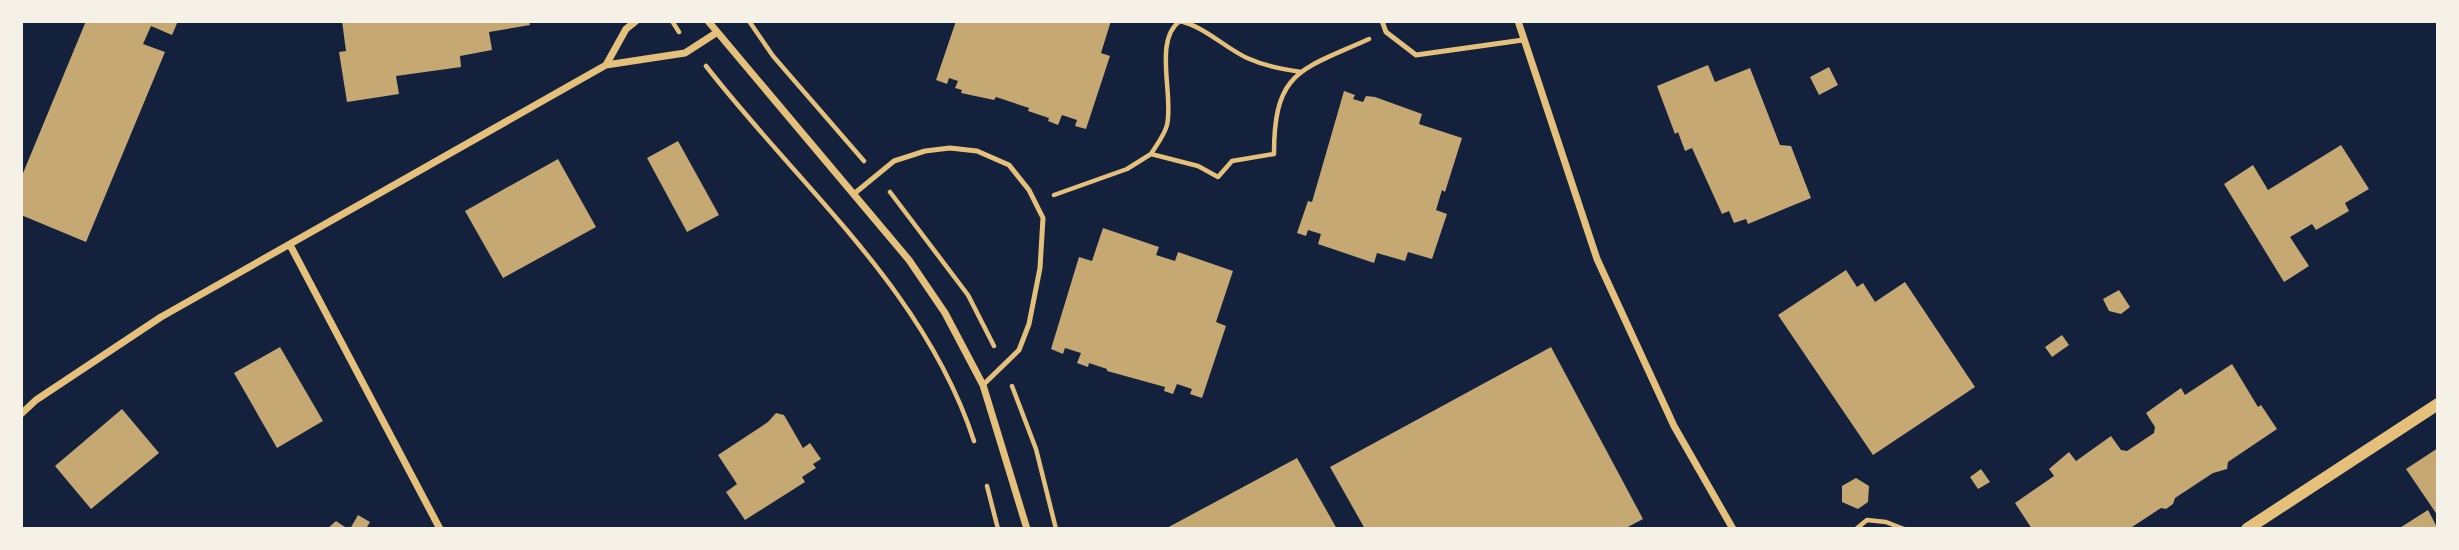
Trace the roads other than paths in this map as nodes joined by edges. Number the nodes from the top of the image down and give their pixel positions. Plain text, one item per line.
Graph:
1 (636, 21) edge
2 (708, 21) edge
3 (1382, 21) edge
4 (1518, 21) edge
5 (716, 33) junction
6 (1523, 40) junction
7 (606, 65) junction
8 (855, 193) junction
9 (290, 245) junction
10 (983, 385) junction
11 (2438, 404) edge
12 (21, 414) edge
13 (440, 529) edge
14 (1027, 529) edge
15 (1733, 529) edge
16 (2247, 529) edge

1 - 7 street
2 - 5 street
3 - 6 lane
4 - 6 street
5 - 7 street
5 - 8 street
6 - 15 street
7 - 9 street
8 - 10 street
8 - 10 lane
9 - 12 street
9 - 13 street
10 - 14 street
11 - 16 street

